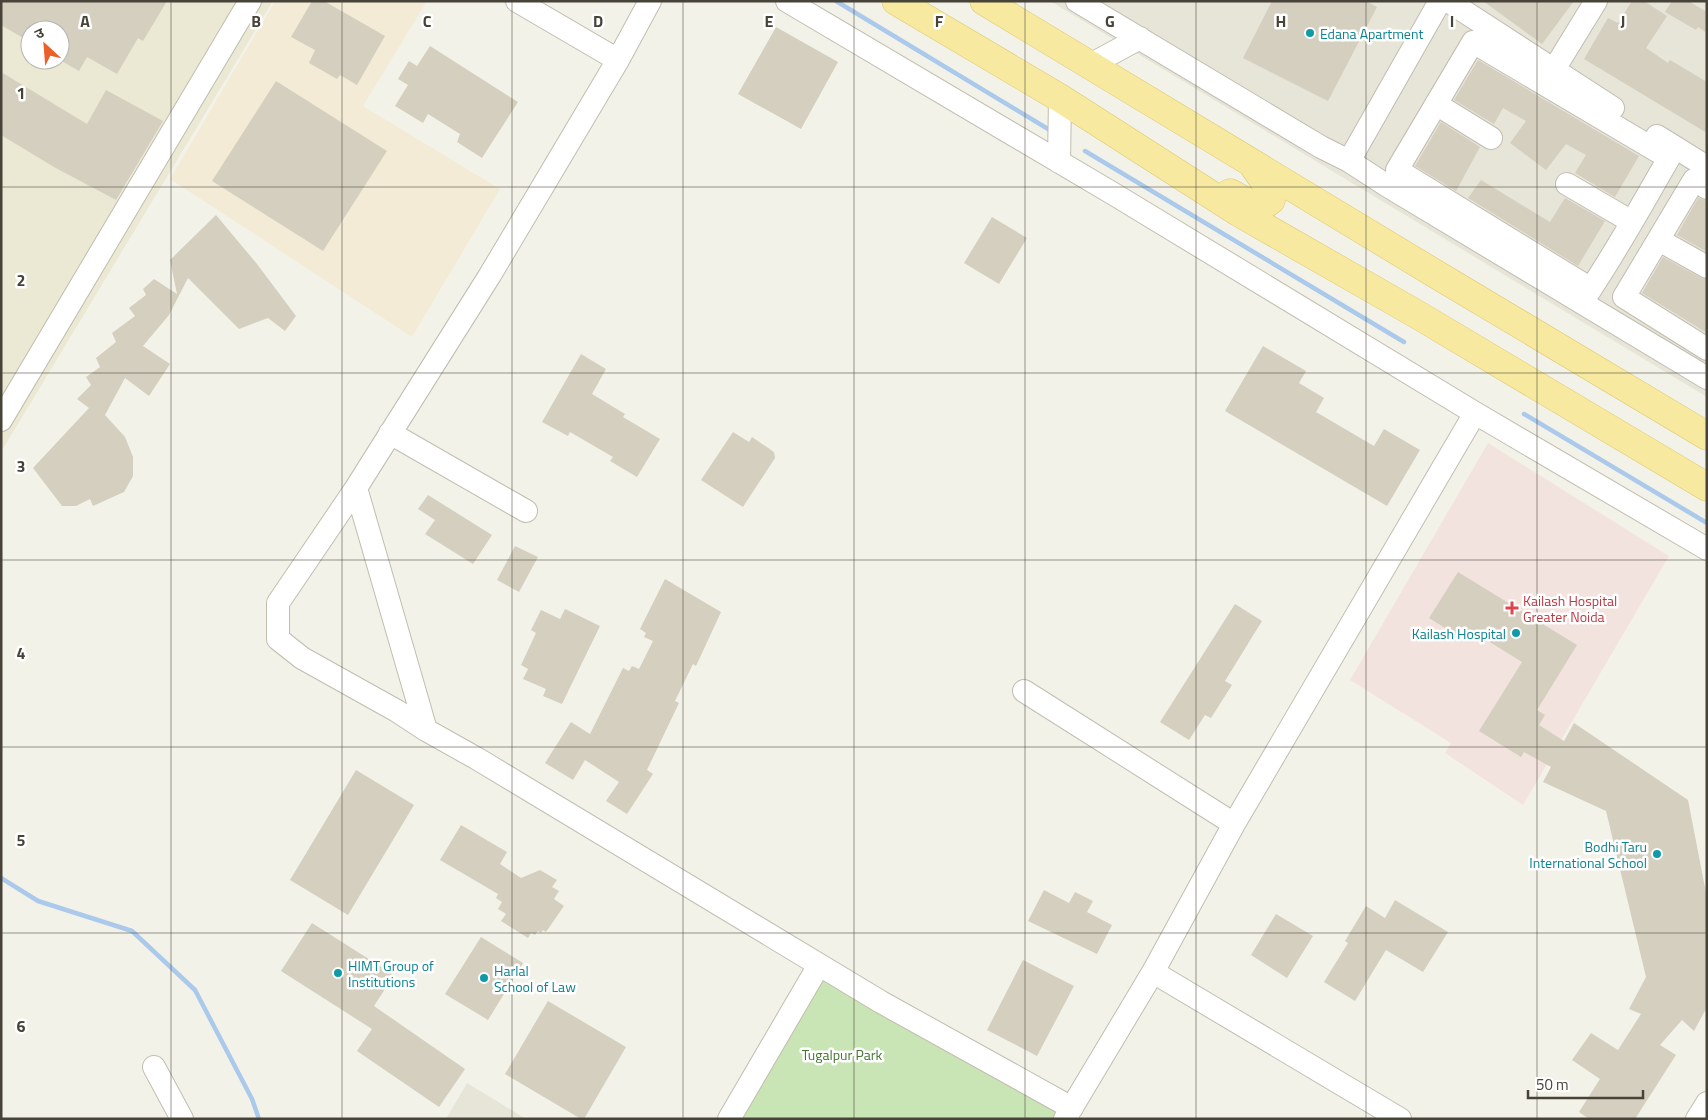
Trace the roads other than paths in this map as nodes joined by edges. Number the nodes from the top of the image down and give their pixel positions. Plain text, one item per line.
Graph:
1 (250, 1) edge
2 (517, 1) edge
3 (650, 1) edge
4 (787, 1) edge
5 (896, 1) edge
6 (984, 1) edge
7 (1077, 1) edge
8 (1440, 1) edge
9 (1448, 1) edge
10 (1596, 1) edge
11 (1140, 38) junction
12 (618, 60) junction
13 (1090, 65) junction
14 (1553, 71) junction
15 (1060, 98) junction
16 (1436, 104) junction
17 (1491, 138) dead end
18 (1349, 161) junction
19 (1059, 162) junction
20 (1253, 165) junction
21 (1707, 167) edge
22 (1391, 177) junction
23 (1567, 184) dead end
24 (1200, 188) junction
25 (1707, 188) edge
26 (1632, 222) junction
27 (1659, 240) junction
28 (1707, 267) edge
29 (1586, 295) junction
30 (1707, 348) edge
31 (1707, 378) edge
32 (1475, 413) junction
33 (1, 420) edge
34 (390, 433) junction
35 (1707, 436) edge
36 (1707, 487) edge
37 (356, 488) junction
38 (526, 511) dead end
39 (1707, 549) edge
40 (1024, 691) dead end
41 (426, 730) junction
42 (1234, 824) junction
43 (820, 965) junction
44 (1153, 972) junction
45 (154, 1067) dead end
46 (1707, 1103) edge
47 (1068, 1113) edge
48 (182, 1119) edge
49 (729, 1119) edge
50 (1400, 1119) edge
51 (1697, 1119) edge

1 - 33 street
2 - 12 street
3 - 12 street
4 - 19 street
5 - 15 main road
6 - 13 main road
7 - 11 street
8 - 18 street
9 - 14 street
10 - 14 street
11 - 13 street
11 - 18 street
12 - 34 street
13 - 20 main road
14 - 21 street
15 - 19 street
15 - 24 main road
16 - 17 street
16 - 22 street
16 - 26 street
18 - 22 street
19 - 32 street
20 - 24 main road
20 - 35 main road
22 - 29 street
23 - 26 street
24 - 36 main road
25 - 27 street
26 - 29 street
27 - 28 street
27 - 30 street
29 - 31 street
32 - 39 street
32 - 42 street
34 - 37 street
34 - 38 street
37 - 41 street
37 - 41 street
40 - 42 street
41 - 43 street
42 - 44 street
43 - 47 street
43 - 49 street
44 - 47 street
44 - 50 street
45 - 48 street
46 - 51 street

